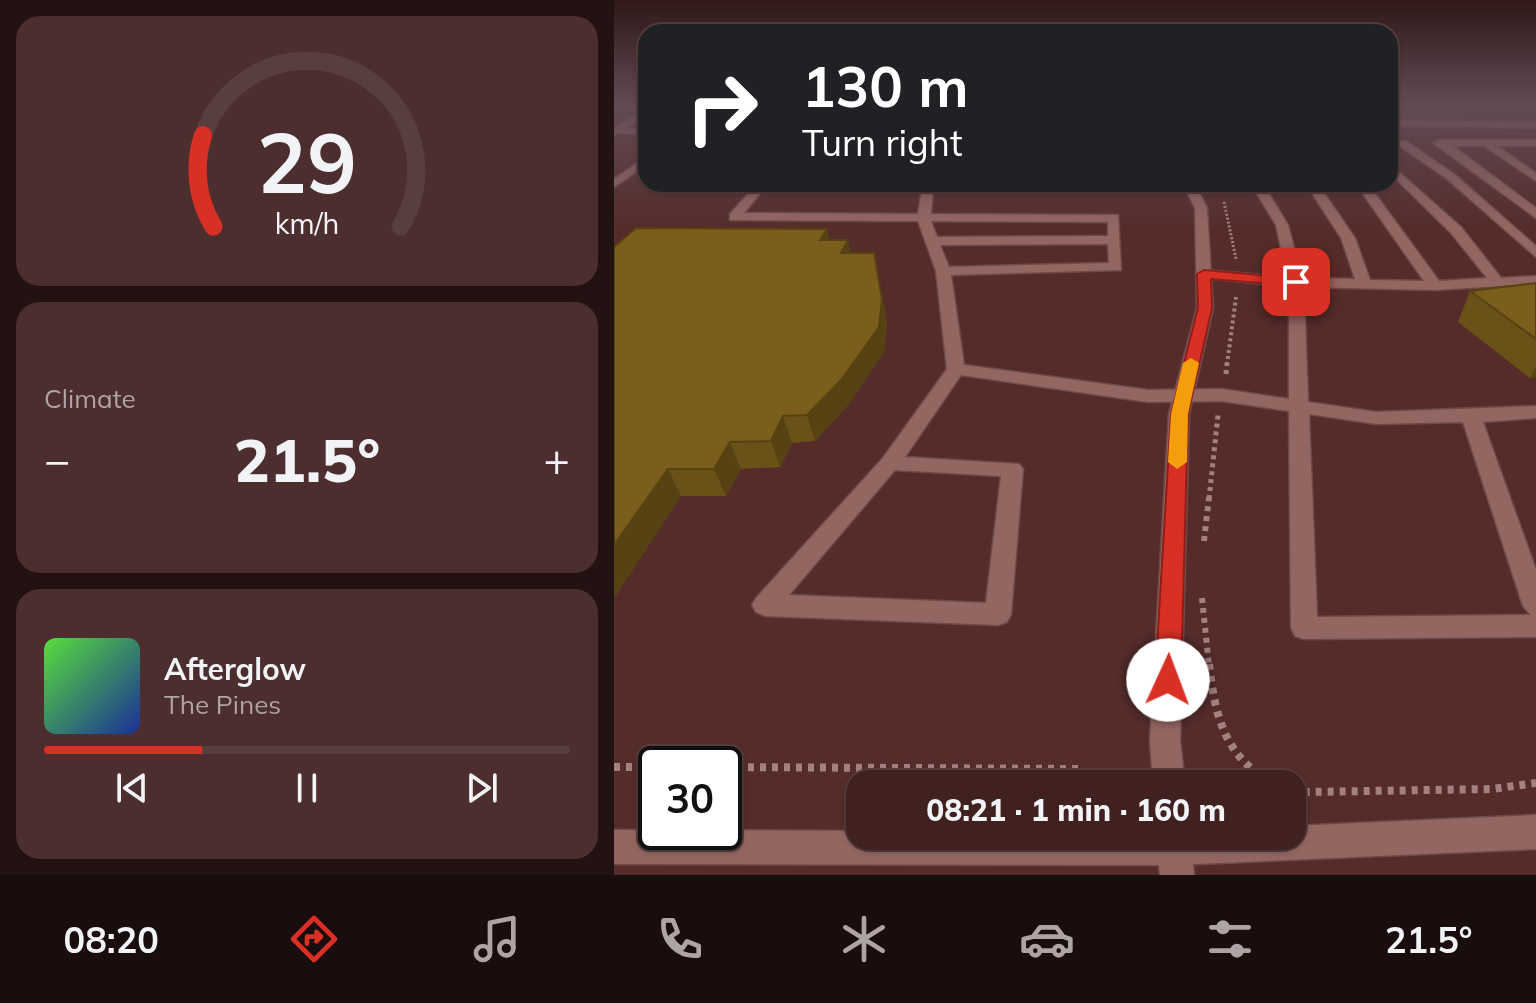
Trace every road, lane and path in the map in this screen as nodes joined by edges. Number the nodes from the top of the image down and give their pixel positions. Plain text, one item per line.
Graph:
1 (1402, 147) edge
2 (1447, 147) edge
3 (1491, 147) edge
4 (638, 166) edge
5 (1398, 175) edge
6 (1536, 178) edge
7 (614, 184) edge
8 (756, 192) edge
9 (927, 192) edge
10 (1193, 192) edge
11 (1262, 192) edge
12 (1317, 192) edge
13 (1369, 192) edge
14 (1219, 195) dead end
15 (1536, 214) edge
16 (924, 216) junction
17 (1115, 240) junction
18 (932, 241) junction
19 (1536, 253) edge
20 (943, 271) junction
21 (1204, 274) junction
22 (1237, 275) junction
23 (1536, 280) edge
24 (1296, 282) junction
25 (1498, 283) junction
26 (1364, 284) junction
27 (1435, 286) junction
28 (956, 369) junction
29 (1184, 395) junction
30 (1222, 395) junction
31 (1297, 406) junction
32 (1536, 412) edge
33 (1471, 416) junction
34 (890, 463) junction
35 (1203, 552) dead end
36 (1200, 582) dead end
37 (1536, 606) edge
38 (1536, 626) edge
39 (614, 767) edge
40 (638, 767) edge
41 (742, 767) edge
42 (1082, 770) edge
43 (1168, 770) edge
44 (1248, 770) edge
45 (1536, 783) edge
46 (1306, 792) edge
47 (1536, 832) edge
48 (614, 847) edge
49 (1175, 853) edge

1 - 19 street
2 - 15 street
3 - 6 street
4 - 7 street
5 - 25 street
8 - 16 street
9 - 16 street
10 - 21 street
11 - 24 street
12 - 26 street
13 - 27 street
14 - 22 path
16 - 17 street
16 - 18 street
17 - 18 street
17 - 20 street
18 - 20 street
20 - 28 street
21 - 22 street
21 - 29 street
22 - 24 street
22 - 30 path
23 - 25 street
24 - 26 street
24 - 31 street
25 - 27 street
26 - 27 street
28 - 29 street
28 - 34 street
29 - 30 street
29 - 43 street
30 - 31 street
30 - 35 path
31 - 33 street
31 - 38 street
32 - 33 street
33 - 37 street
34 - 34 street
36 - 44 path
39 - 40 path
41 - 42 path
45 - 46 path
47 - 49 street
48 - 49 street

